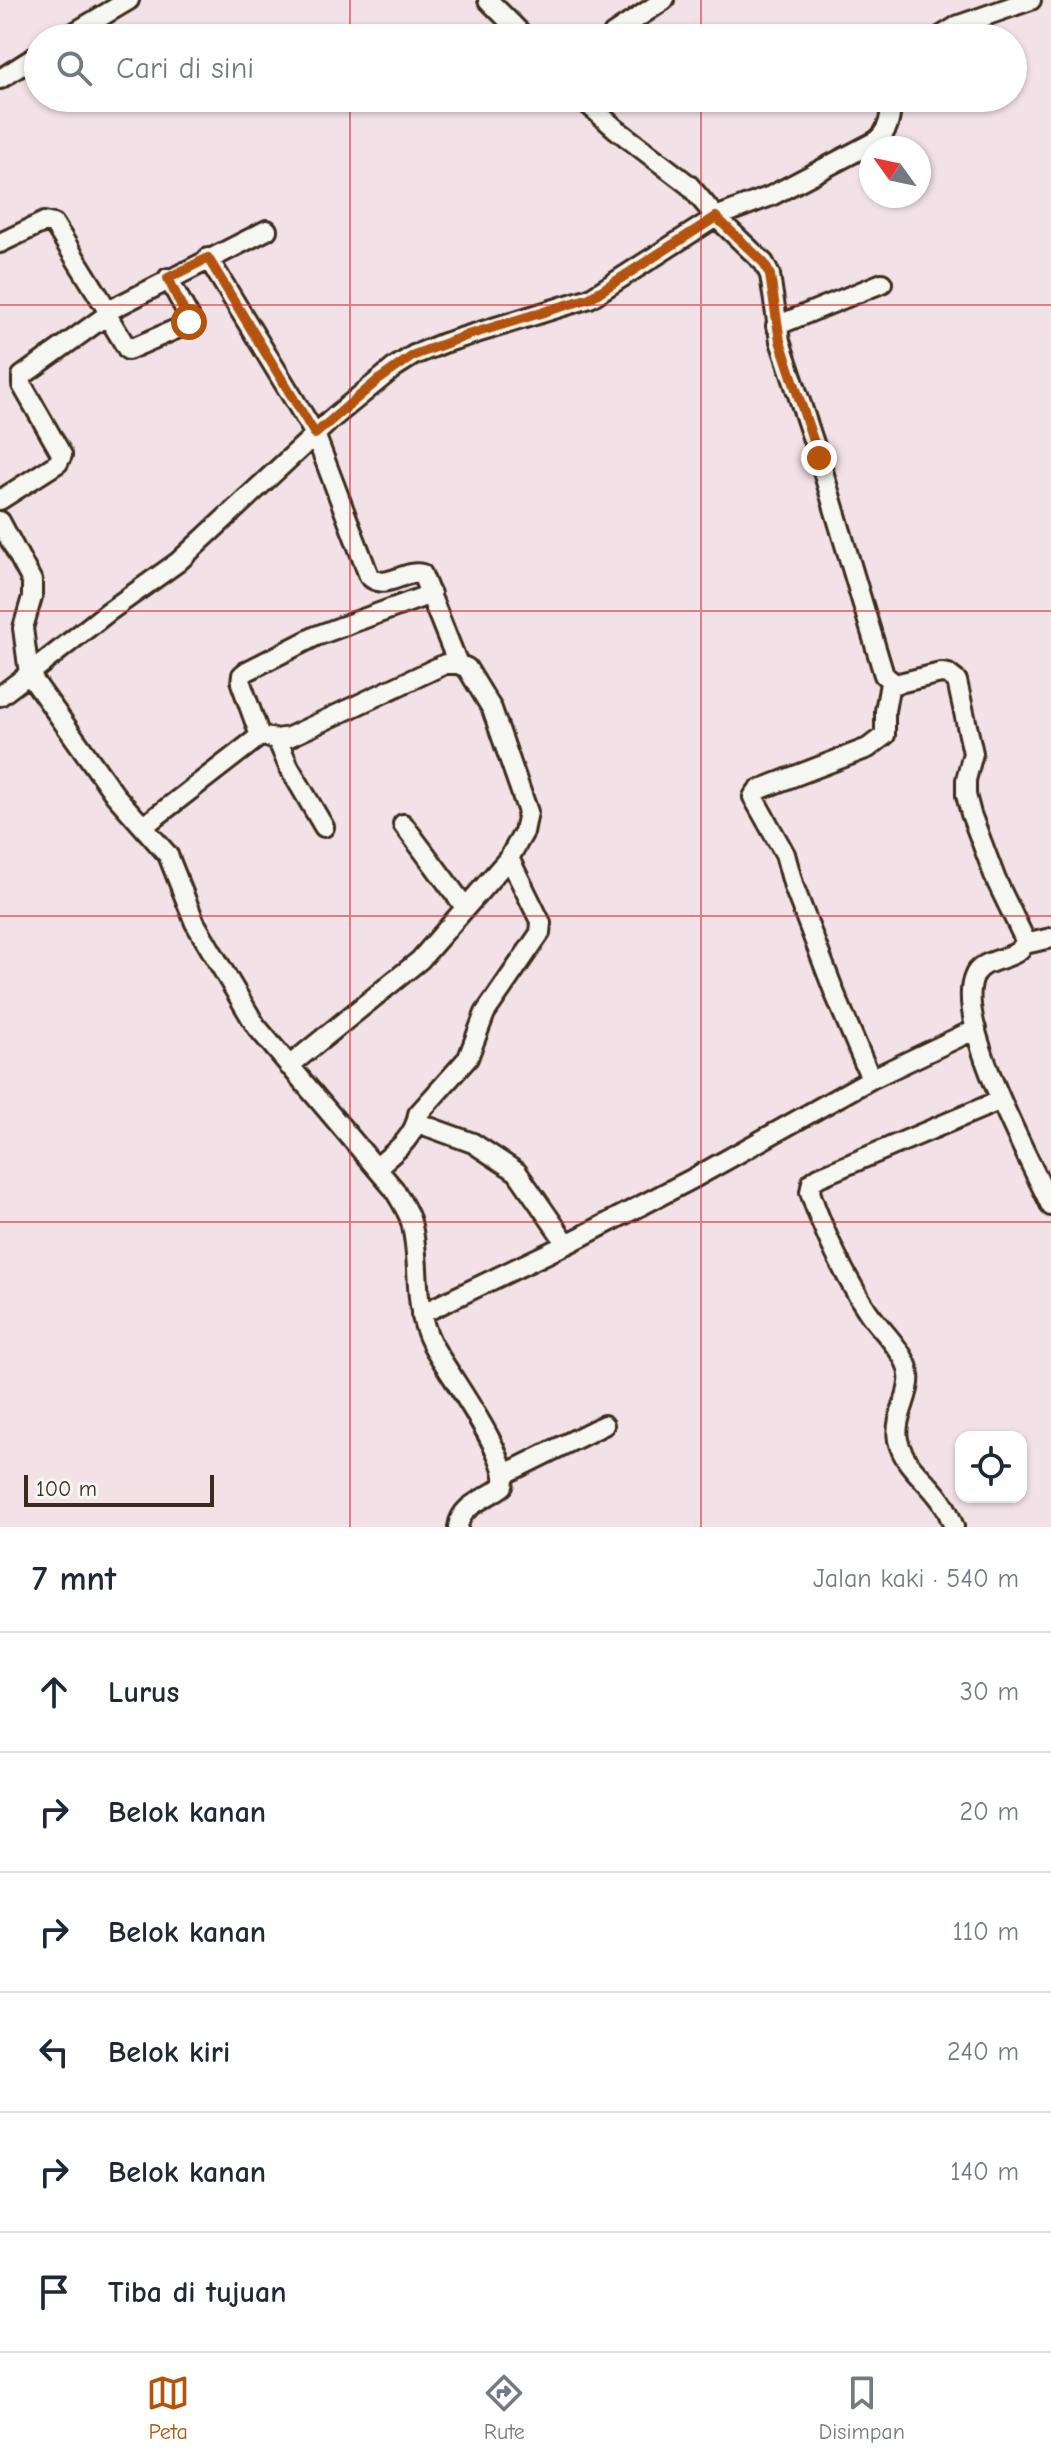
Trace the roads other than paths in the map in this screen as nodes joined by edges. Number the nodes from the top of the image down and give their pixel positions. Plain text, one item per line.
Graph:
1 (129, 0) edge
2 (488, 0) edge
3 (664, 0) edge
4 (1031, 0) edge
5 (89, 24) edge
6 (512, 24) edge
7 (628, 24) edge
8 (962, 24) edge
9 (24, 64) edge
10 (0, 79) edge
11 (599, 112) edge
12 (891, 112) edge
13 (716, 217) junction
14 (267, 230) dead end
15 (0, 243) edge
16 (208, 258) junction
17 (168, 278) junction
18 (882, 283) dead end
19 (108, 313) junction
20 (776, 326) junction
21 (315, 434) junction
22 (0, 500) edge
23 (0, 521) edge
24 (431, 594) junction
25 (458, 664) junction
26 (29, 674) junction
27 (890, 683) junction
28 (0, 696) edge
29 (269, 738) junction
30 (403, 824) dead end
31 (144, 826) junction
32 (324, 827) dead end
33 (509, 858) junction
34 (465, 907) junction
35 (1051, 938) edge
36 (1025, 944) junction
37 (976, 1029) junction
38 (289, 1066) junction
39 (871, 1079) junction
40 (1001, 1100) junction
41 (418, 1123) junction
42 (376, 1168) junction
43 (1051, 1206) edge
44 (567, 1244) junction
45 (421, 1314) junction
46 (604, 1425) dead end
47 (505, 1474) junction
48 (458, 1527) edge
49 (954, 1527) edge

1 - 5 street
2 - 6 street
3 - 7 street
4 - 8 street
9 - 10 street
11 - 13 street
12 - 13 street
13 - 20 street
13 - 21 street
14 - 16 street
15 - 19 street
16 - 17 street
16 - 21 street
17 - 19 street
17 - 19 street
18 - 20 street
19 - 22 street
20 - 27 street
21 - 24 street
21 - 26 street
23 - 26 street
24 - 25 street
24 - 29 street
25 - 29 street
25 - 33 street
26 - 28 street
26 - 31 street
27 - 36 street
27 - 39 street
29 - 31 street
29 - 32 street
30 - 34 street
31 - 38 street
33 - 34 street
33 - 41 street
34 - 38 street
35 - 36 street
36 - 37 street
37 - 39 street
37 - 40 street
38 - 42 street
39 - 44 street
40 - 43 street
40 - 49 street
41 - 42 street
41 - 44 street
42 - 45 street
44 - 45 street
45 - 47 street
46 - 47 street
47 - 48 street

